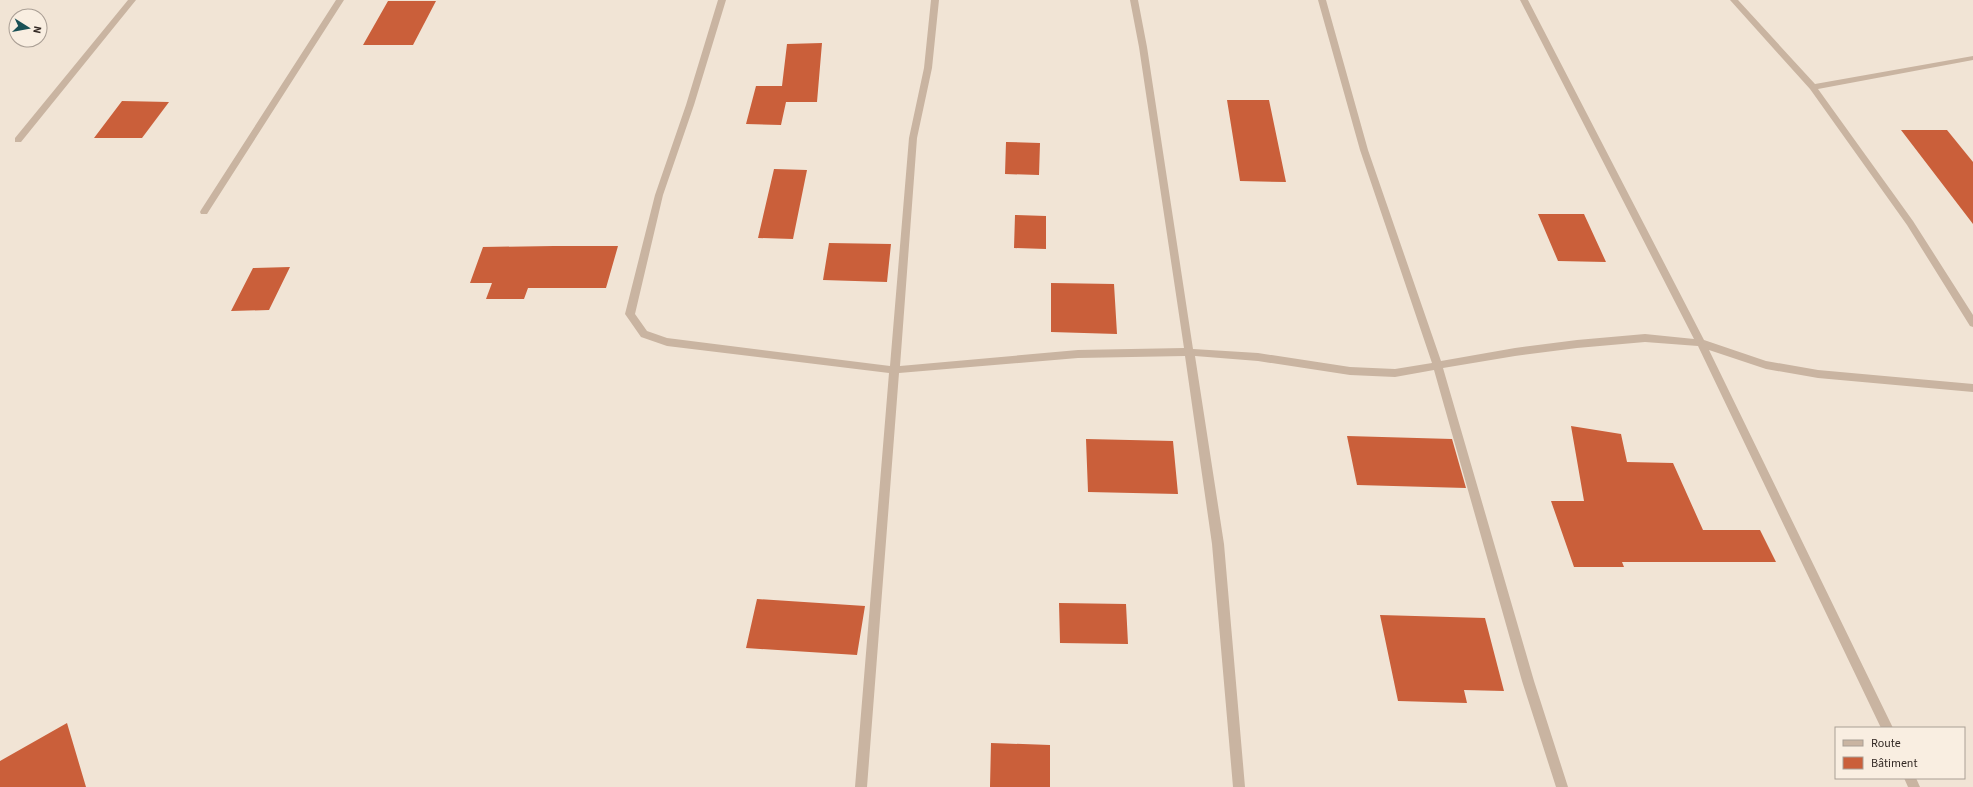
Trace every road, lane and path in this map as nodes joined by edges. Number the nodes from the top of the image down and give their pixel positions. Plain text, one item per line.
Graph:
1 (132, 0) edge
2 (340, 0) edge
3 (722, 0) edge
4 (935, 0) edge
5 (1134, 0) edge
6 (1322, 0) edge
7 (1524, 0) edge
8 (1734, 0) edge
9 (1973, 58) edge
10 (1813, 87) junction
11 (18, 140) dead end
12 (204, 212) dead end
13 (1973, 323) edge
14 (1701, 343) junction
15 (1188, 352) junction
16 (1438, 367) junction
17 (893, 370) junction
18 (1973, 388) edge
19 (1887, 727) edge
20 (861, 787) edge
21 (1239, 787) edge
22 (1562, 787) edge

1 - 11 street
2 - 12 street
3 - 17 street
4 - 17 street
5 - 15 street
6 - 16 street
7 - 14 street
8 - 10 street
9 - 10 street
10 - 13 street
14 - 16 street
14 - 18 street
14 - 19 street
15 - 16 street
15 - 17 street
15 - 21 street
16 - 22 street
17 - 20 street

